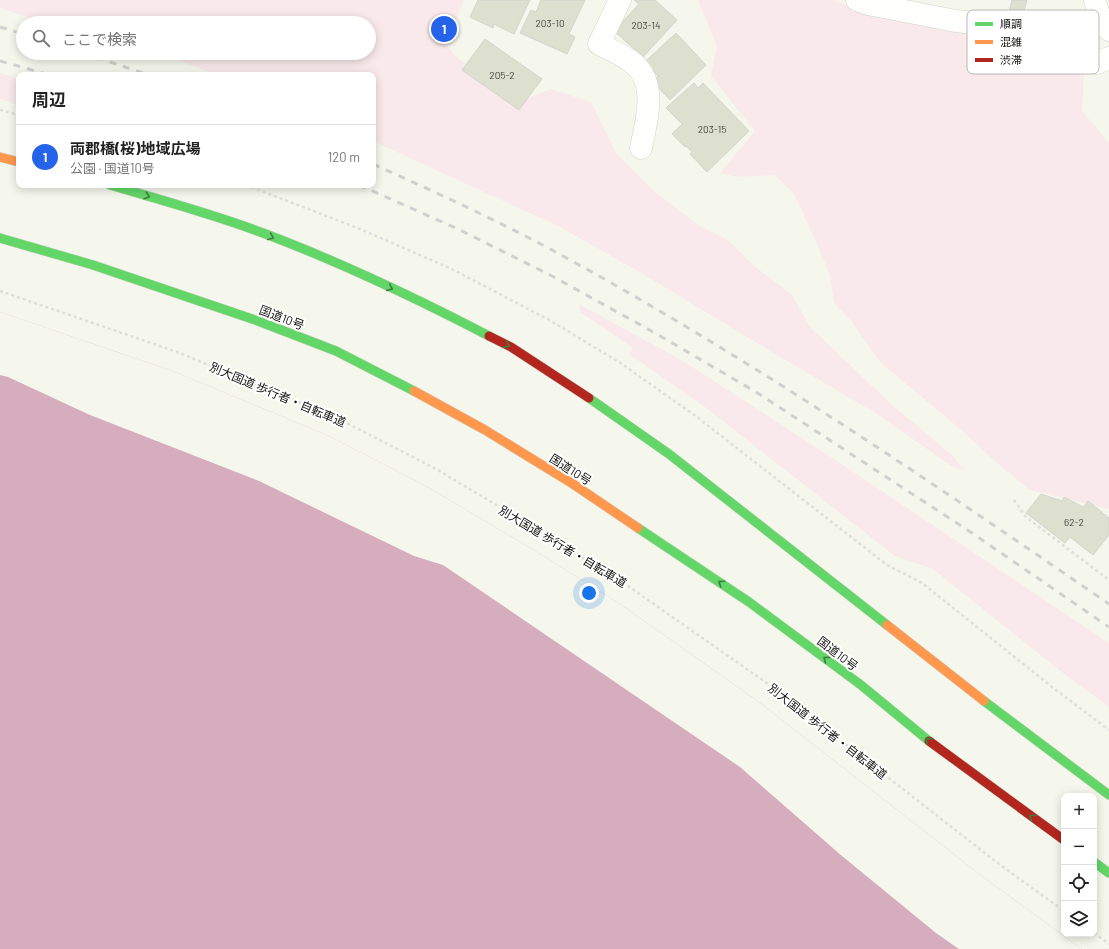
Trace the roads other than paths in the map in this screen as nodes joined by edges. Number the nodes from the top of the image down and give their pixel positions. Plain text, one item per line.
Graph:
1 (620, 0) edge
2 (857, 0) edge
3 (1095, 0) edge
4 (1097, 10) edge
5 (1099, 15) edge
6 (967, 22) edge
7 (1109, 30) edge
8 (1109, 58) edge
9 (1099, 62) edge
10 (641, 148) dead end
11 (0, 157) edge
12 (16, 161) edge
13 (120, 188) edge
14 (0, 238) edge
15 (1109, 795) edge
16 (1061, 838) edge
17 (1097, 864) edge
18 (1109, 873) edge

1 - 10 street
2 - 6 street
3 - 4 street
5 - 7 street
8 - 9 street
11 - 12 highway
13 -> 15 highway
16 -> 14 highway, 国道10号
17 - 18 highway

